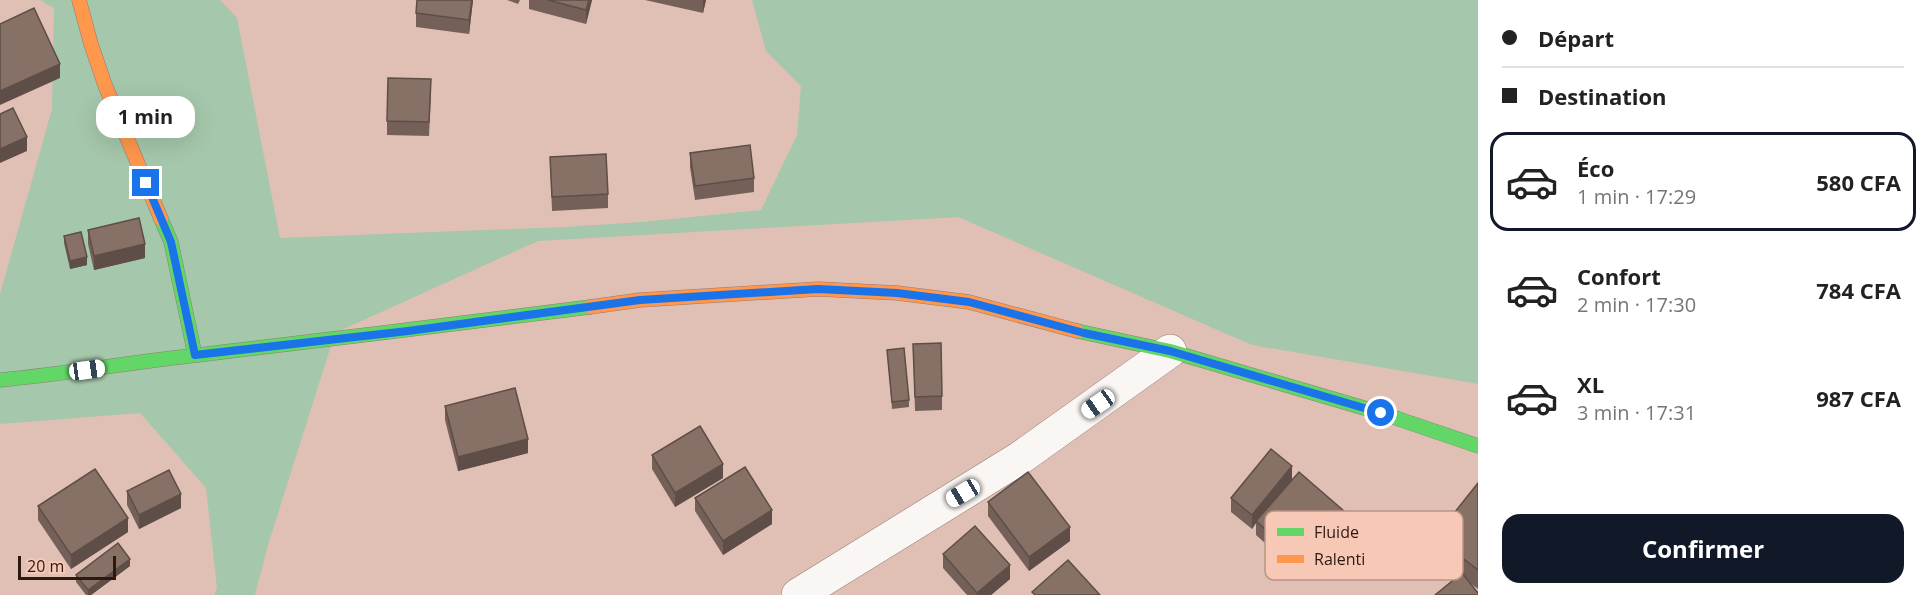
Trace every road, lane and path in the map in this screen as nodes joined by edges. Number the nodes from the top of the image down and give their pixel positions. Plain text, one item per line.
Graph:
1 (79, 0) edge
2 (1170, 351) junction
3 (195, 355) junction
4 (0, 380) edge
5 (1478, 446) edge
6 (798, 595) edge

1 - 3 street
2 - 3 street
2 - 5 street
2 - 6 street
3 - 4 street

